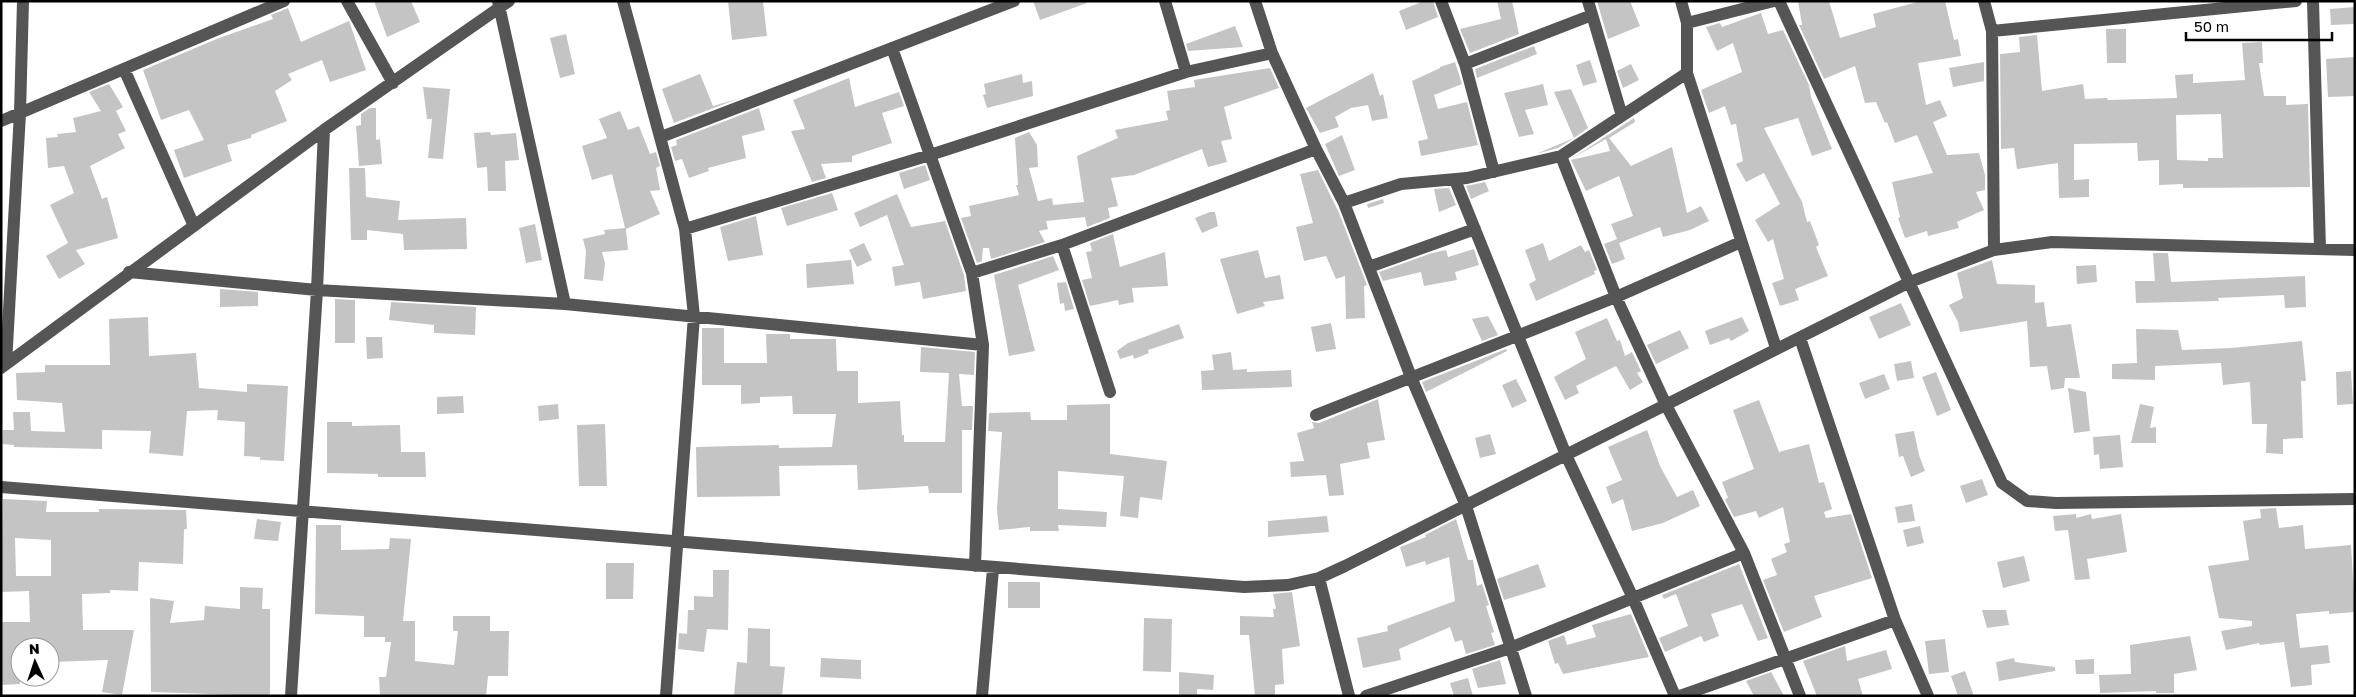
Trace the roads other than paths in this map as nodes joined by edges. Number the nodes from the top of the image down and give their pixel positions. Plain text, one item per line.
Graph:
1 (23, 1) edge
2 (284, 1) edge
3 (347, 1) edge
4 (623, 1) edge
5 (1014, 1) edge
6 (1165, 1) edge
7 (1255, 1) edge
8 (1441, 1) edge
9 (1588, 1) edge
10 (1681, 1) edge
11 (1774, 1) edge
12 (1779, 1) edge
13 (1984, 1) edge
14 (2296, 1) edge
15 (2314, 1) edge
16 (503, 3) edge
17 (2162, 7) edge
18 (1592, 15) junction
19 (1687, 23) junction
20 (1992, 31) junction
21 (892, 48) junction
22 (1272, 53) junction
23 (1465, 64) junction
24 (124, 69) junction
25 (1186, 72) junction
26 (1687, 73) junction
27 (393, 83) junction
28 (20, 113) junction
29 (1622, 116) junction
30 (1, 121) edge
31 (324, 130) junction
32 (661, 137) junction
33 (1316, 149) junction
34 (930, 155) junction
35 (1561, 156) junction
36 (1494, 172) junction
37 (1456, 180) junction
38 (1344, 203) junction
39 (194, 226) junction
40 (685, 228) junction
41 (1475, 229) junction
42 (1741, 242) junction
43 (1062, 244) junction
44 (7, 246) edge
45 (2320, 249) junction
46 (1994, 250) junction
47 (2355, 250) edge
48 (1368, 267) junction
49 (129, 272) junction
50 (972, 273) junction
51 (1910, 282) junction
52 (317, 290) junction
53 (1616, 297) junction
54 (565, 304) junction
55 (694, 316) junction
56 (1518, 336) junction
57 (1800, 338) junction
58 (983, 345) junction
59 (1776, 348) junction
60 (4, 366) edge
61 (1411, 378) junction
62 (1110, 392) dead end
63 (1666, 405) junction
64 (1316, 415) dead end
65 (1566, 455) junction
66 (1, 487) edge
67 (2355, 499) edge
68 (1466, 506) junction
69 (304, 511) junction
70 (678, 542) junction
71 (1744, 553) junction
72 (975, 566) junction
73 (993, 568) junction
74 (1318, 578) junction
75 (1634, 598) junction
76 (1895, 620) junction
77 (1510, 648) junction
78 (1784, 659) junction
79 (291, 696) edge
80 (666, 696) edge
81 (982, 696) edge
82 (1349, 696) edge
83 (1366, 696) edge
84 (1526, 696) edge
85 (1675, 696) edge
86 (1680, 696) edge
87 (1800, 696) edge
88 (1928, 696) edge

1 - 28 street
2 - 24 street
3 - 27 street
4 - 32 street
5 - 21 street
6 - 25 street
7 - 22 street
8 - 23 street
9 - 18 street
10 - 19 street
11 - 19 street
12 - 51 street
13 - 20 street
14 - 17 street
15 - 45 street
16 - 27 street
16 - 54 street
17 - 20 street
18 - 23 street
18 - 29 street
19 - 26 street
20 - 46 street
21 - 32 street
21 - 34 street
22 - 25 street
22 - 33 street
23 - 36 street
24 - 28 street
24 - 39 street
25 - 34 street
26 - 29 street
26 - 42 street
27 - 31 street
28 - 30 street
28 - 44 street
29 - 35 street
31 - 39 street
31 - 52 street
32 - 40 street
33 - 38 street
33 - 43 street
34 - 40 street
34 - 50 street
35 - 36 street
35 - 53 street
36 - 37 street
37 - 38 street
37 - 41 street
38 - 48 street
39 - 49 street
40 - 55 street
41 - 48 street
41 - 56 street
42 - 53 street
42 - 59 street
43 - 50 street
43 - 62 street
44 - 60 street
45 - 46 street
45 - 47 street
46 - 51 street
48 - 61 street
49 - 52 street
49 - 60 street
50 - 58 street
51 - 57 street
51 - 67 street
52 - 54 street
52 - 69 street
53 - 56 street
53 - 63 street
54 - 55 street
55 - 58 street
55 - 70 street
56 - 61 street
56 - 65 street
57 - 59 street
57 - 76 street
58 - 72 street
59 - 63 street
61 - 64 street
61 - 68 street
63 - 65 street
63 - 71 street
65 - 68 street
65 - 75 street
66 - 69 street
68 - 74 street
68 - 77 street
69 - 70 street
69 - 79 street
70 - 72 street
70 - 80 street
71 - 75 street
71 - 78 street
72 - 73 street
73 - 74 street
73 - 81 street
74 - 82 street
75 - 77 street
75 - 85 street
76 - 78 street
76 - 88 street
77 - 83 street
77 - 84 street
78 - 86 street
78 - 87 street

